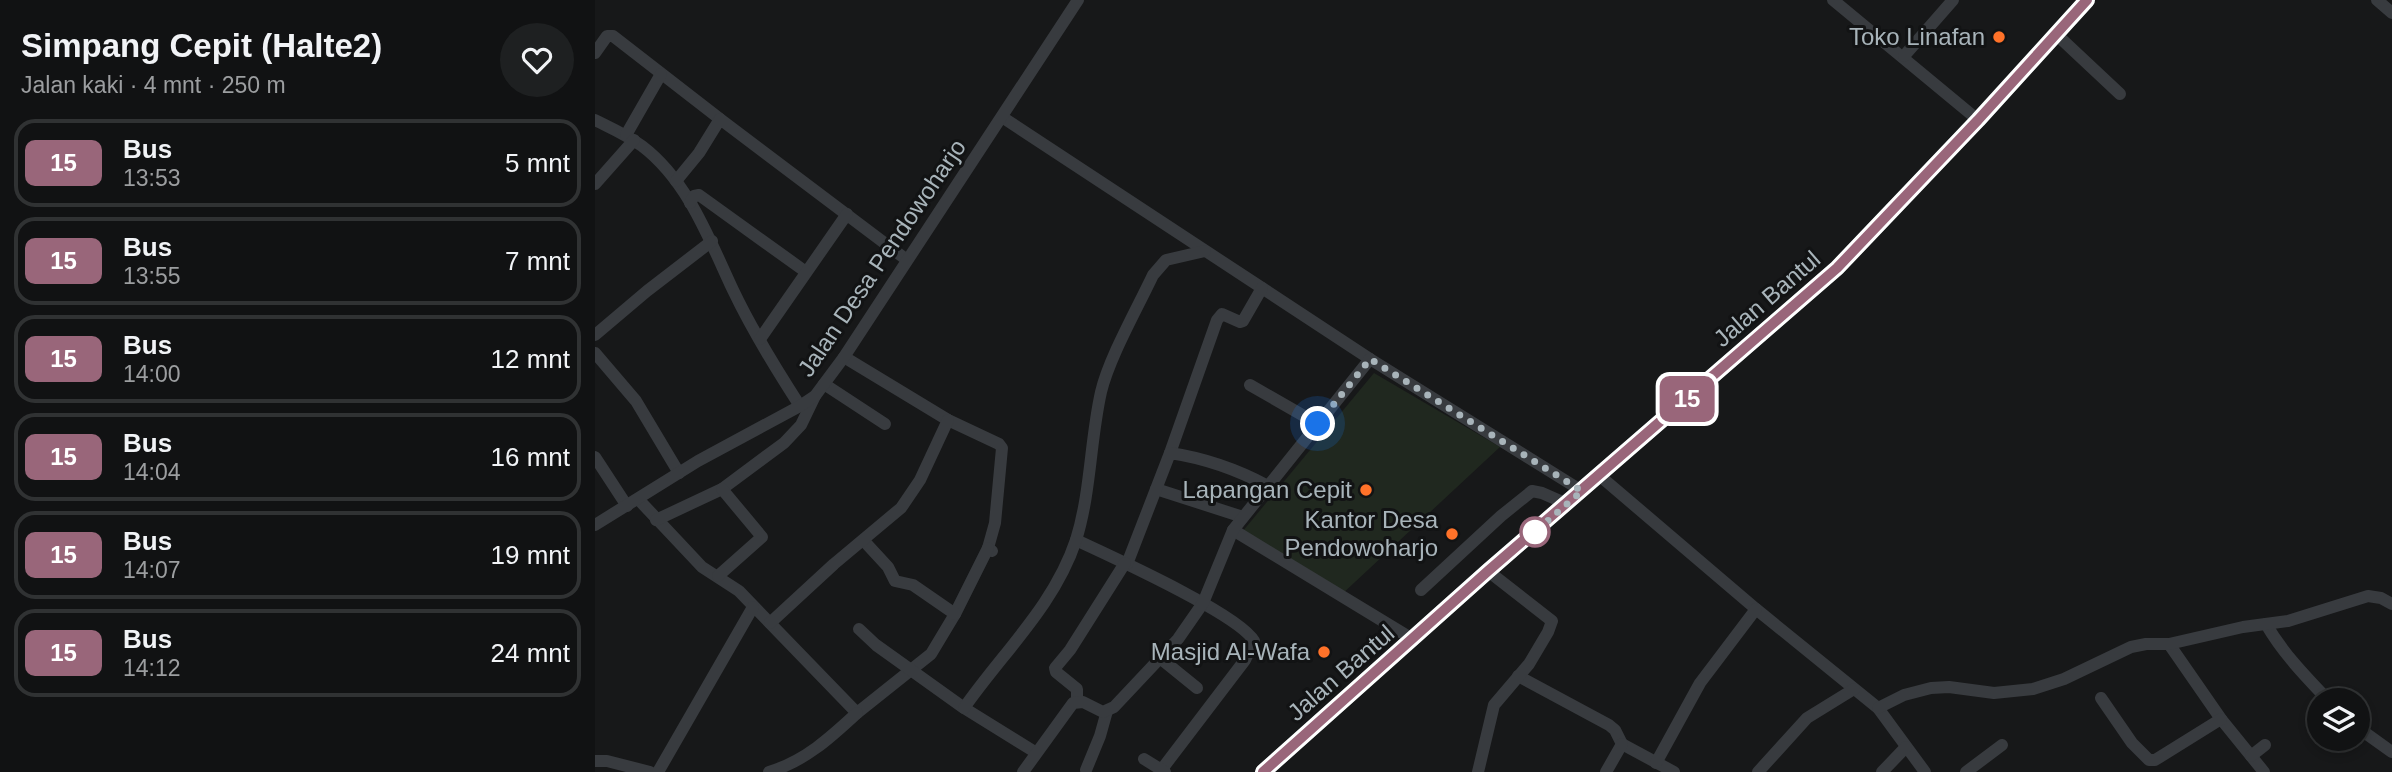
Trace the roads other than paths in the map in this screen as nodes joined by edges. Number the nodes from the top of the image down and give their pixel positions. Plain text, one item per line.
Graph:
1 (1078, 0) edge
2 (1953, 0) edge
3 (2087, 0) edge
4 (2377, 0) edge
5 (1840, 2) edge
6 (2392, 13) edge
7 (2056, 34) junction
8 (595, 53) edge
9 (1904, 56) junction
10 (661, 74) junction
11 (2120, 94) dead end
12 (1002, 117) junction
13 (720, 119) junction
14 (595, 120) edge
15 (1978, 120) junction
16 (630, 138) junction
17 (676, 181) junction
18 (595, 184) edge
19 (690, 203) junction
20 (847, 214) junction
21 (712, 241) junction
22 (1205, 251) junction
23 (907, 260) junction
24 (806, 272) junction
25 (1262, 288) junction
26 (595, 335) edge
27 (760, 339) junction
28 (595, 353) edge
29 (844, 357) junction
30 (1370, 359) junction
31 (824, 384) junction
32 (1250, 385) dead end
33 (815, 396) junction
34 (800, 406) junction
35 (949, 420) junction
36 (885, 424) dead end
37 (1318, 424) junction
38 (1170, 453) junction
39 (595, 457) edge
40 (679, 473) junction
41 (1600, 476) junction
42 (1268, 486) junction
43 (722, 489) junction
44 (1156, 489) junction
45 (1582, 491) junction
46 (639, 499) junction
47 (1567, 505) junction
48 (627, 506) junction
49 (1243, 517) junction
50 (656, 520) junction
51 (595, 524) edge
52 (1233, 530) junction
53 (1076, 540) junction
54 (864, 541) junction
55 (1126, 564) junction
56 (1488, 571) junction
57 (718, 576) junction
58 (1421, 590) dead end
59 (1203, 603) junction
60 (2392, 604) edge
61 (753, 607) junction
62 (1756, 609) junction
63 (955, 614) junction
64 (770, 623) junction
65 (2266, 624) junction
66 (859, 629) dead end
67 (1414, 640) junction
68 (2169, 644) junction
69 (1160, 658) junction
70 (913, 670) junction
71 (1518, 676) junction
72 (1197, 688) dead end
73 (2317, 688) edge
74 (1854, 689) junction
75 (2101, 698) dead end
76 (1077, 701) junction
77 (964, 708) junction
78 (1878, 708) junction
79 (1107, 711) junction
80 (857, 713) junction
81 (2221, 719) junction
82 (2370, 736) edge
83 (1622, 744) junction
84 (2002, 745) dead end
85 (2265, 745) dead end
86 (1906, 747) junction
87 (1035, 752) junction
88 (2392, 752) edge
89 (2251, 757) junction
90 (1144, 759) dead end
91 (595, 761) edge
92 (1656, 763) junction
93 (1086, 770) dead end
94 (1163, 771) edge
95 (650, 772) edge
96 (658, 772) edge
97 (769, 772) edge
98 (1023, 772) edge
99 (1263, 772) edge
100 (1478, 772) edge
101 (1606, 772) edge
102 (1674, 772) edge
103 (1758, 772) edge
104 (1882, 772) edge
105 (1925, 772) edge
106 (1966, 772) edge
107 (2264, 772) edge

1 - 12 street, Jalan Desa Pendowoharjo
2 - 9 street
3 - 7 main road, Jalan Bantul
4 - 6 street
5 - 9 street
7 - 11 street
7 - 15 main road, Jalan Bantul
8 - 10 street
9 - 15 street
10 - 13 street
10 - 16 street
12 - 22 street
12 - 23 street, Jalan Desa Pendowoharjo
13 - 17 street
13 - 20 street
14 - 16 street
15 - 41 main road, Jalan Bantul
16 - 17 street
16 - 18 street
17 - 19 street
19 - 21 street
19 - 24 street
20 - 23 street
20 - 24 street
21 - 26 street
21 - 27 street
22 - 25 street
22 - 53 street
23 - 29 street, Jalan Desa Pendowoharjo
24 - 27 street
25 - 30 street
25 - 38 street
27 - 34 street
28 - 40 street
29 - 31 street, Jalan Desa Pendowoharjo
29 - 35 street
30 - 37 street
30 - 45 street
31 - 33 street, Jalan Desa Pendowoharjo
31 - 36 street
32 - 37 street
33 - 34 street, Jalan Desa Pendowoharjo
33 - 43 street
34 - 40 street, Jalan Desa Pendowoharjo
35 - 54 street
35 - 63 street
37 - 42 street
38 - 42 street
38 - 44 street
39 - 48 street
40 - 46 street, Jalan Desa Pendowoharjo
41 - 45 main road, Jalan Bantul
41 - 62 street
42 - 49 street
43 - 50 street
43 - 57 street
44 - 49 street
44 - 55 street
45 - 47 main road, Jalan Bantul
46 - 48 street, Jalan Desa Pendowoharjo
46 - 50 street
47 - 56 main road, Jalan Bantul
47 - 58 street
48 - 51 street, Jalan Desa Pendowoharjo
49 - 52 street
50 - 57 street
52 - 59 street
52 - 67 street
53 - 55 street
53 - 77 street
54 - 63 street
54 - 64 street
55 - 59 street
55 - 76 street
56 - 67 main road, Jalan Bantul
56 - 71 street
57 - 61 street
59 - 69 street
59 - 94 street
60 - 65 street
61 - 64 street
61 - 96 street
62 - 74 street
62 - 92 street
63 - 70 street
64 - 80 street
65 - 68 street
65 - 73 street
66 - 70 street
67 - 99 main road, Jalan Bantul
68 - 78 street
68 - 81 street
69 - 72 street
69 - 79 street
70 - 77 street
70 - 80 street
71 - 83 street
71 - 100 street
74 - 78 street
74 - 103 street
75 - 81 street
76 - 79 street
76 - 87 street
77 - 87 street
78 - 86 street
79 - 93 street
80 - 97 street
81 - 89 street
82 - 88 street
83 - 92 street
83 - 101 street
84 - 106 street
85 - 89 street
86 - 104 street
86 - 105 street
87 - 98 street
89 - 107 street
90 - 94 street
91 - 95 street
92 - 102 street

